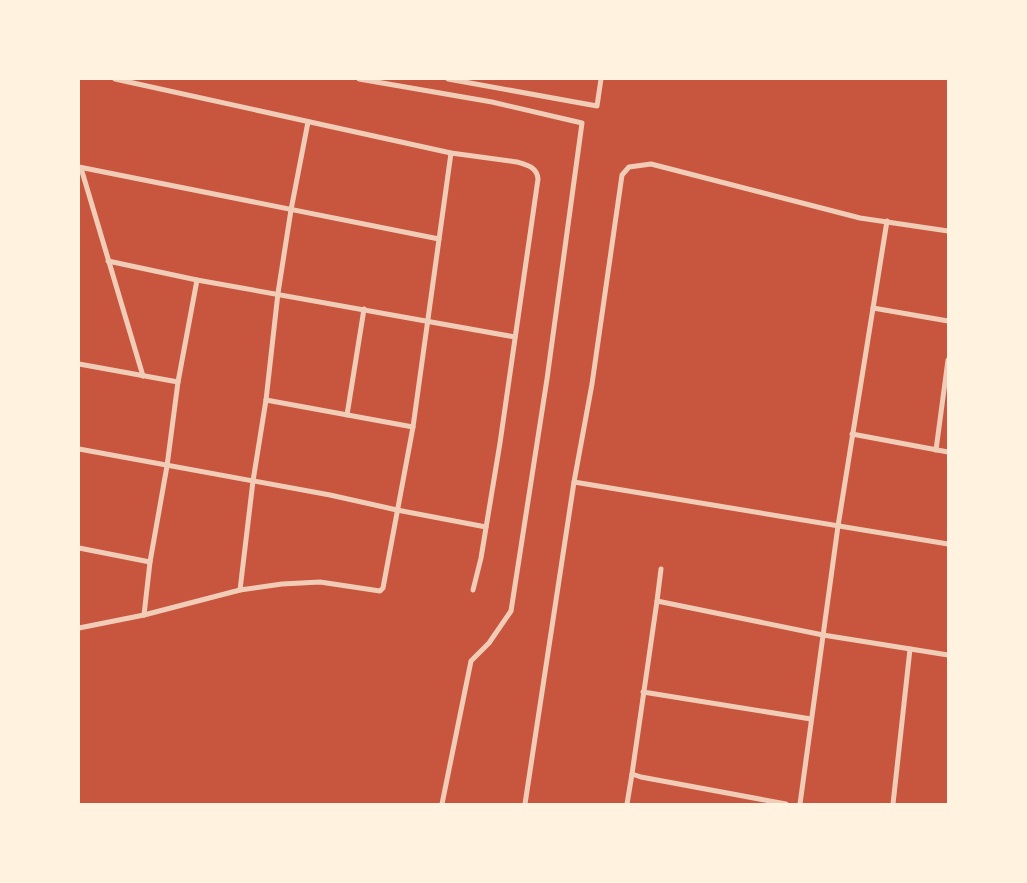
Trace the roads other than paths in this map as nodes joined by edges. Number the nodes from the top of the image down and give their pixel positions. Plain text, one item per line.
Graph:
1 (115, 79) edge
2 (359, 79) edge
3 (448, 79) edge
4 (601, 79) edge
5 (308, 122) junction
6 (451, 153) junction
7 (80, 168) edge
8 (291, 210) junction
9 (887, 221) junction
10 (948, 231) edge
11 (439, 239) junction
12 (108, 261) junction
13 (197, 280) junction
14 (278, 293) junction
15 (873, 308) junction
16 (364, 309) junction
17 (428, 321) junction
18 (948, 321) edge
19 (516, 337) junction
20 (948, 360) edge
21 (79, 364) edge
22 (143, 376) junction
23 (178, 382) junction
24 (266, 400) junction
25 (346, 415) junction
26 (413, 427) junction
27 (852, 434) junction
28 (79, 449) edge
29 (936, 450) junction
30 (948, 452) edge
31 (167, 466) junction
32 (253, 481) junction
33 (574, 482) junction
34 (397, 510) junction
35 (486, 526) junction
36 (838, 526) junction
37 (948, 544) edge
38 (79, 548) edge
39 (150, 562) junction
40 (661, 569) dead end
41 (240, 590) junction
42 (473, 590) dead end
43 (658, 602) junction
44 (144, 614) junction
45 (79, 628) edge
46 (823, 635) junction
47 (910, 649) junction
48 (948, 655) edge
49 (643, 692) junction
50 (812, 719) junction
51 (632, 774) junction
52 (442, 804) edge
53 (525, 804) edge
54 (627, 804) edge
55 (786, 804) edge
56 (800, 804) edge
57 (893, 804) edge

1 - 5 street
2 - 52 street
3 - 4 street
5 - 6 street
5 - 8 street
6 - 11 street
6 - 19 street
7 - 8 street
7 - 12 street
8 - 11 street
8 - 14 street
9 - 10 street
9 - 15 street
9 - 33 street
11 - 17 street
12 - 13 street
12 - 22 street
13 - 14 street
13 - 23 street
14 - 16 street
14 - 24 street
15 - 18 street
15 - 27 street
16 - 17 street
16 - 25 street
17 - 19 street
17 - 26 street
19 - 35 street
20 - 29 street
21 - 22 street
22 - 23 street
23 - 31 street
24 - 25 street
24 - 32 street
25 - 26 street
26 - 34 street
27 - 29 street
27 - 36 street
28 - 31 street
29 - 30 street
31 - 32 street
31 - 39 street
32 - 34 street
32 - 41 street
33 - 36 street
33 - 53 street
34 - 35 street
34 - 41 street
35 - 42 street
36 - 37 street
36 - 46 street
38 - 39 street
39 - 44 street
40 - 43 street
41 - 44 street
43 - 46 street
43 - 49 street
44 - 45 street
46 - 47 street
46 - 50 street
47 - 48 street
47 - 57 street
49 - 50 street
49 - 51 street
50 - 56 street
51 - 54 street
51 - 55 street

